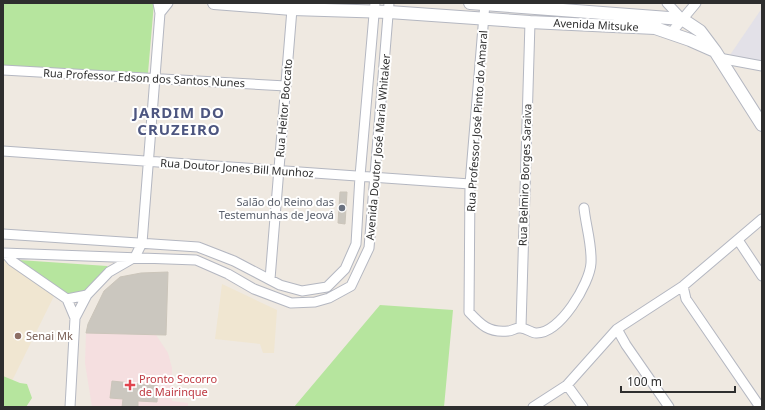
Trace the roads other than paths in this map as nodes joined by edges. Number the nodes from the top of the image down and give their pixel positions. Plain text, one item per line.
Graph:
1 (158, 3) edge
2 (168, 3) edge
3 (214, 3) edge
4 (470, 3) edge
5 (667, 3) edge
6 (696, 3) edge
7 (485, 4) edge
8 (374, 7) edge
9 (389, 7) edge
10 (523, 7) junction
11 (292, 10) junction
12 (160, 13) junction
13 (484, 19) junction
14 (682, 19) junction
15 (526, 22) junction
16 (671, 33) junction
17 (717, 55) junction
18 (762, 66) edge
19 (3, 70) edge
20 (154, 78) junction
21 (286, 86) junction
22 (762, 125) edge
23 (3, 151) edge
24 (148, 162) junction
25 (279, 170) junction
26 (360, 176) junction
27 (376, 177) junction
28 (470, 184) junction
29 (584, 208) dead end
30 (762, 219) edge
31 (3, 234) edge
32 (738, 240) junction
33 (142, 243) junction
34 (5, 254) edge
35 (135, 257) junction
36 (762, 276) edge
37 (270, 279) junction
38 (683, 286) junction
39 (87, 295) junction
40 (67, 299) junction
41 (75, 318) junction
42 (521, 327) junction
43 (617, 329) junction
44 (567, 385) junction
45 (70, 407) edge
46 (533, 407) edge
47 (583, 407) edge
48 (669, 407) edge
49 (760, 407) edge

1 - 12 street
2 - 12 street
3 - 11 main road, Avenida Mitsuke
4 - 7 main road, Avenida Mitsuke
5 - 14 street
6 - 14 street
7 - 10 main road, Avenida Mitsuke
7 - 13 street, Rua Professor José Pinto do Amaral
8 - 9 main road, Avenida Mitsuke
8 - 11 main road, Avenida Mitsuke
8 - 26 street, Avenida Doutor José Maria Whitaker
9 - 13 main road, Avenida Mitsuke
9 - 27 street, Avenida Doutor José Maria Whitaker
10 - 14 main road, Avenida Mitsuke
10 - 15 main road
11 - 21 street, Rua Heitor Boccato
12 - 20 street
13 - 15 main road, Avenida Mitsuke
13 - 28 street, Rua Professor José Pinto do Amaral
14 - 16 street
14 - 17 main road, Avenida Mitsuke
15 - 16 main road, Avenida Mitsuke
15 - 42 street, Rua Belmiro Borges Saraiva
16 - 17 main road, Avenida Mitsuke
17 - 18 street
17 - 22 main road
19 - 20 street, Rua Professor Edson dos Santos Nunes
20 - 21 street, Rua Professor Edson dos Santos Nunes
20 - 24 street
21 - 25 street, Rua Heitor Boccato
23 - 24 street, Rua Doutor Jones Bill Munhoz
24 - 25 street, Rua Doutor Jones Bill Munhoz
24 - 33 street
25 - 26 street, Rua Doutor Jones Bill Munhoz
25 - 37 street, Rua Heitor Boccato
26 - 27 street, Rua Doutor Jones Bill Munhoz
26 - 37 street, Avenida Doutor José Maria Whitaker
27 - 28 street, Rua Doutor Jones Bill Munhoz
27 - 35 street, Avenida Doutor José Maria Whitaker
28 - 42 street, Rua Professor José Pinto do Amaral
29 - 42 street
30 - 32 street
31 - 33 street, Avenida Doutor José Maria Whitaker
32 - 36 street
32 - 38 street
33 - 35 street
33 - 37 street, Avenida Doutor José Maria Whitaker
34 - 35 street, Avenida Doutor José Maria Whitaker
34 - 40 street
35 - 39 street
38 - 43 street
38 - 49 street
39 - 40 street
39 - 41 street
40 - 41 street
41 - 45 street
43 - 44 street
43 - 48 street
44 - 46 street
44 - 47 street

